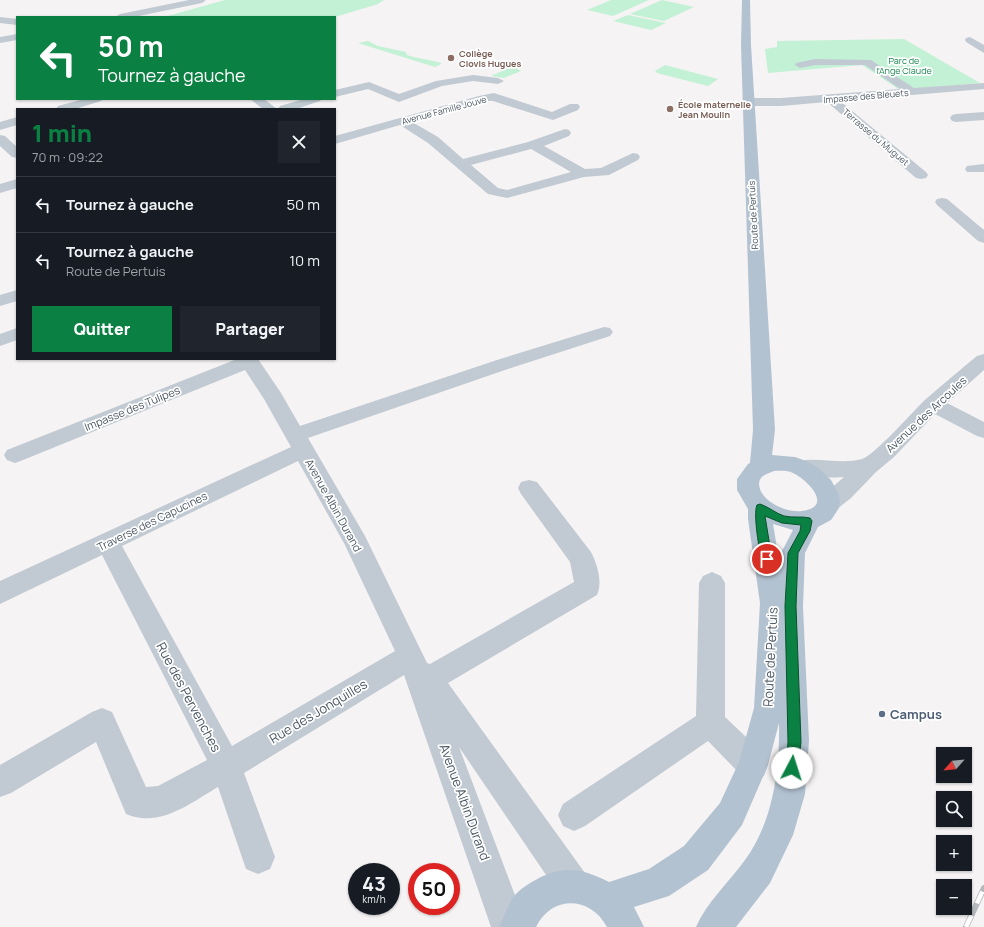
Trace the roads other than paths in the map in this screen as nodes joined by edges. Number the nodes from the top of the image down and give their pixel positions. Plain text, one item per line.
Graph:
1 (202, 0) edge
2 (746, 0) edge
3 (125, 16) edge
4 (0, 20) edge
5 (16, 22) edge
6 (16, 37) edge
7 (0, 40) edge
8 (970, 40) dead end
9 (984, 50) edge
10 (800, 65) dead end
11 (498, 81) dead end
12 (984, 86) edge
13 (912, 92) junction
14 (336, 94) edge
15 (831, 99) junction
16 (95, 100) edge
17 (313, 100) edge
18 (749, 102) junction
19 (263, 104) edge
20 (86, 106) edge
21 (574, 107) dead end
22 (70, 108) edge
23 (249, 108) edge
24 (287, 108) edge
25 (984, 116) edge
26 (956, 118) dead end
27 (16, 121) edge
28 (402, 121) junction
29 (0, 126) edge
30 (565, 132) dead end
31 (0, 139) edge
32 (336, 140) edge
33 (533, 145) junction
34 (16, 153) edge
35 (0, 156) edge
36 (633, 157) dead end
37 (460, 164) junction
38 (583, 173) junction
39 (921, 175) dead end
40 (16, 183) edge
41 (0, 189) edge
42 (942, 202) dead end
43 (984, 238) edge
44 (16, 295) edge
45 (0, 301) edge
46 (604, 332) dead end
47 (16, 334) edge
48 (0, 340) edge
49 (249, 360) edge
50 (984, 360) edge
51 (933, 404) junction
52 (764, 430) junction
53 (984, 431) edge
54 (300, 443) junction
55 (15, 455) dead end
56 (761, 465) junction
57 (868, 466) junction
58 (801, 467) junction
59 (529, 488) dead end
60 (829, 503) junction
61 (760, 508) junction
62 (807, 521) junction
63 (108, 543) junction
64 (712, 583) dead end
65 (0, 593) edge
66 (411, 656) junction
67 (429, 679) junction
68 (710, 722) junction
69 (753, 765) junction
70 (226, 766) junction
71 (0, 781) edge
72 (574, 815) dead end
73 (258, 857) dead end
74 (573, 885) junction
75 (607, 900) junction
76 (509, 927) edge
77 (517, 927) edge
78 (626, 927) edge
79 (714, 927) edge

1 - 3 street
2 - 18 main road, Route de Pertuis
4 - 5 street
6 - 7 street
8 - 9 street
10 - 13 street
11 - 14 street
12 - 13 street, Impasse des Bleuets
13 - 15 street, Impasse des Bleuets
15 - 18 street, Impasse des Bleuets
15 - 39 street, Terrasse du Muguet
16 - 20 street
17 - 24 street
18 - 52 main road, Route de Pertuis
19 - 23 street
20 - 22 street
21 - 28 street, Avenue Famille Jouve
25 - 26 street
27 - 29 street
28 - 32 street, Avenue Famille Jouve
28 - 37 street
30 - 33 street
31 - 34 street
33 - 37 street
33 - 38 street
34 - 35 street
36 - 38 street
37 - 38 street
40 - 41 street
42 - 43 street
44 - 45 street
46 - 54 street, Traverse des Capucines
47 - 48 street
49 - 54 street, Avenue Albin Durand
49 - 55 street, Impasse des Tulipes
50 - 51 street, Avenue des Arcoules
51 - 53 street
51 - 57 street, Avenue des Arcoules
52 - 56 main road, Route de Pertuis
52 - 58 main road
54 - 63 street, Traverse des Capucines
54 - 66 street, Avenue Albin Durand
56 - 58 main road
56 - 61 main road
57 - 58 street
57 - 60 street, Avenue des Arcoules
58 - 60 main road
59 - 67 street
60 - 62 main road
61 - 62 main road
61 - 69 main road, Route de Pertuis
62 - 79 main road, Route de Pertuis
63 - 65 street, Traverse des Capucines
63 - 70 street, Rue des Pervenches
64 - 68 street
66 - 67 street, Avenue Albin Durand
66 - 70 street, Rue des Jonquilles
66 - 76 street, Avenue Albin Durand
67 - 74 street, Avenue Albin Durand
68 - 69 street
68 - 72 street
69 - 75 main road, Route de Pertuis
70 - 71 street, Rue des Jonquilles
70 - 73 street, Rue des Pervenches
74 - 75 main road
74 - 77 main road
75 - 78 main road

